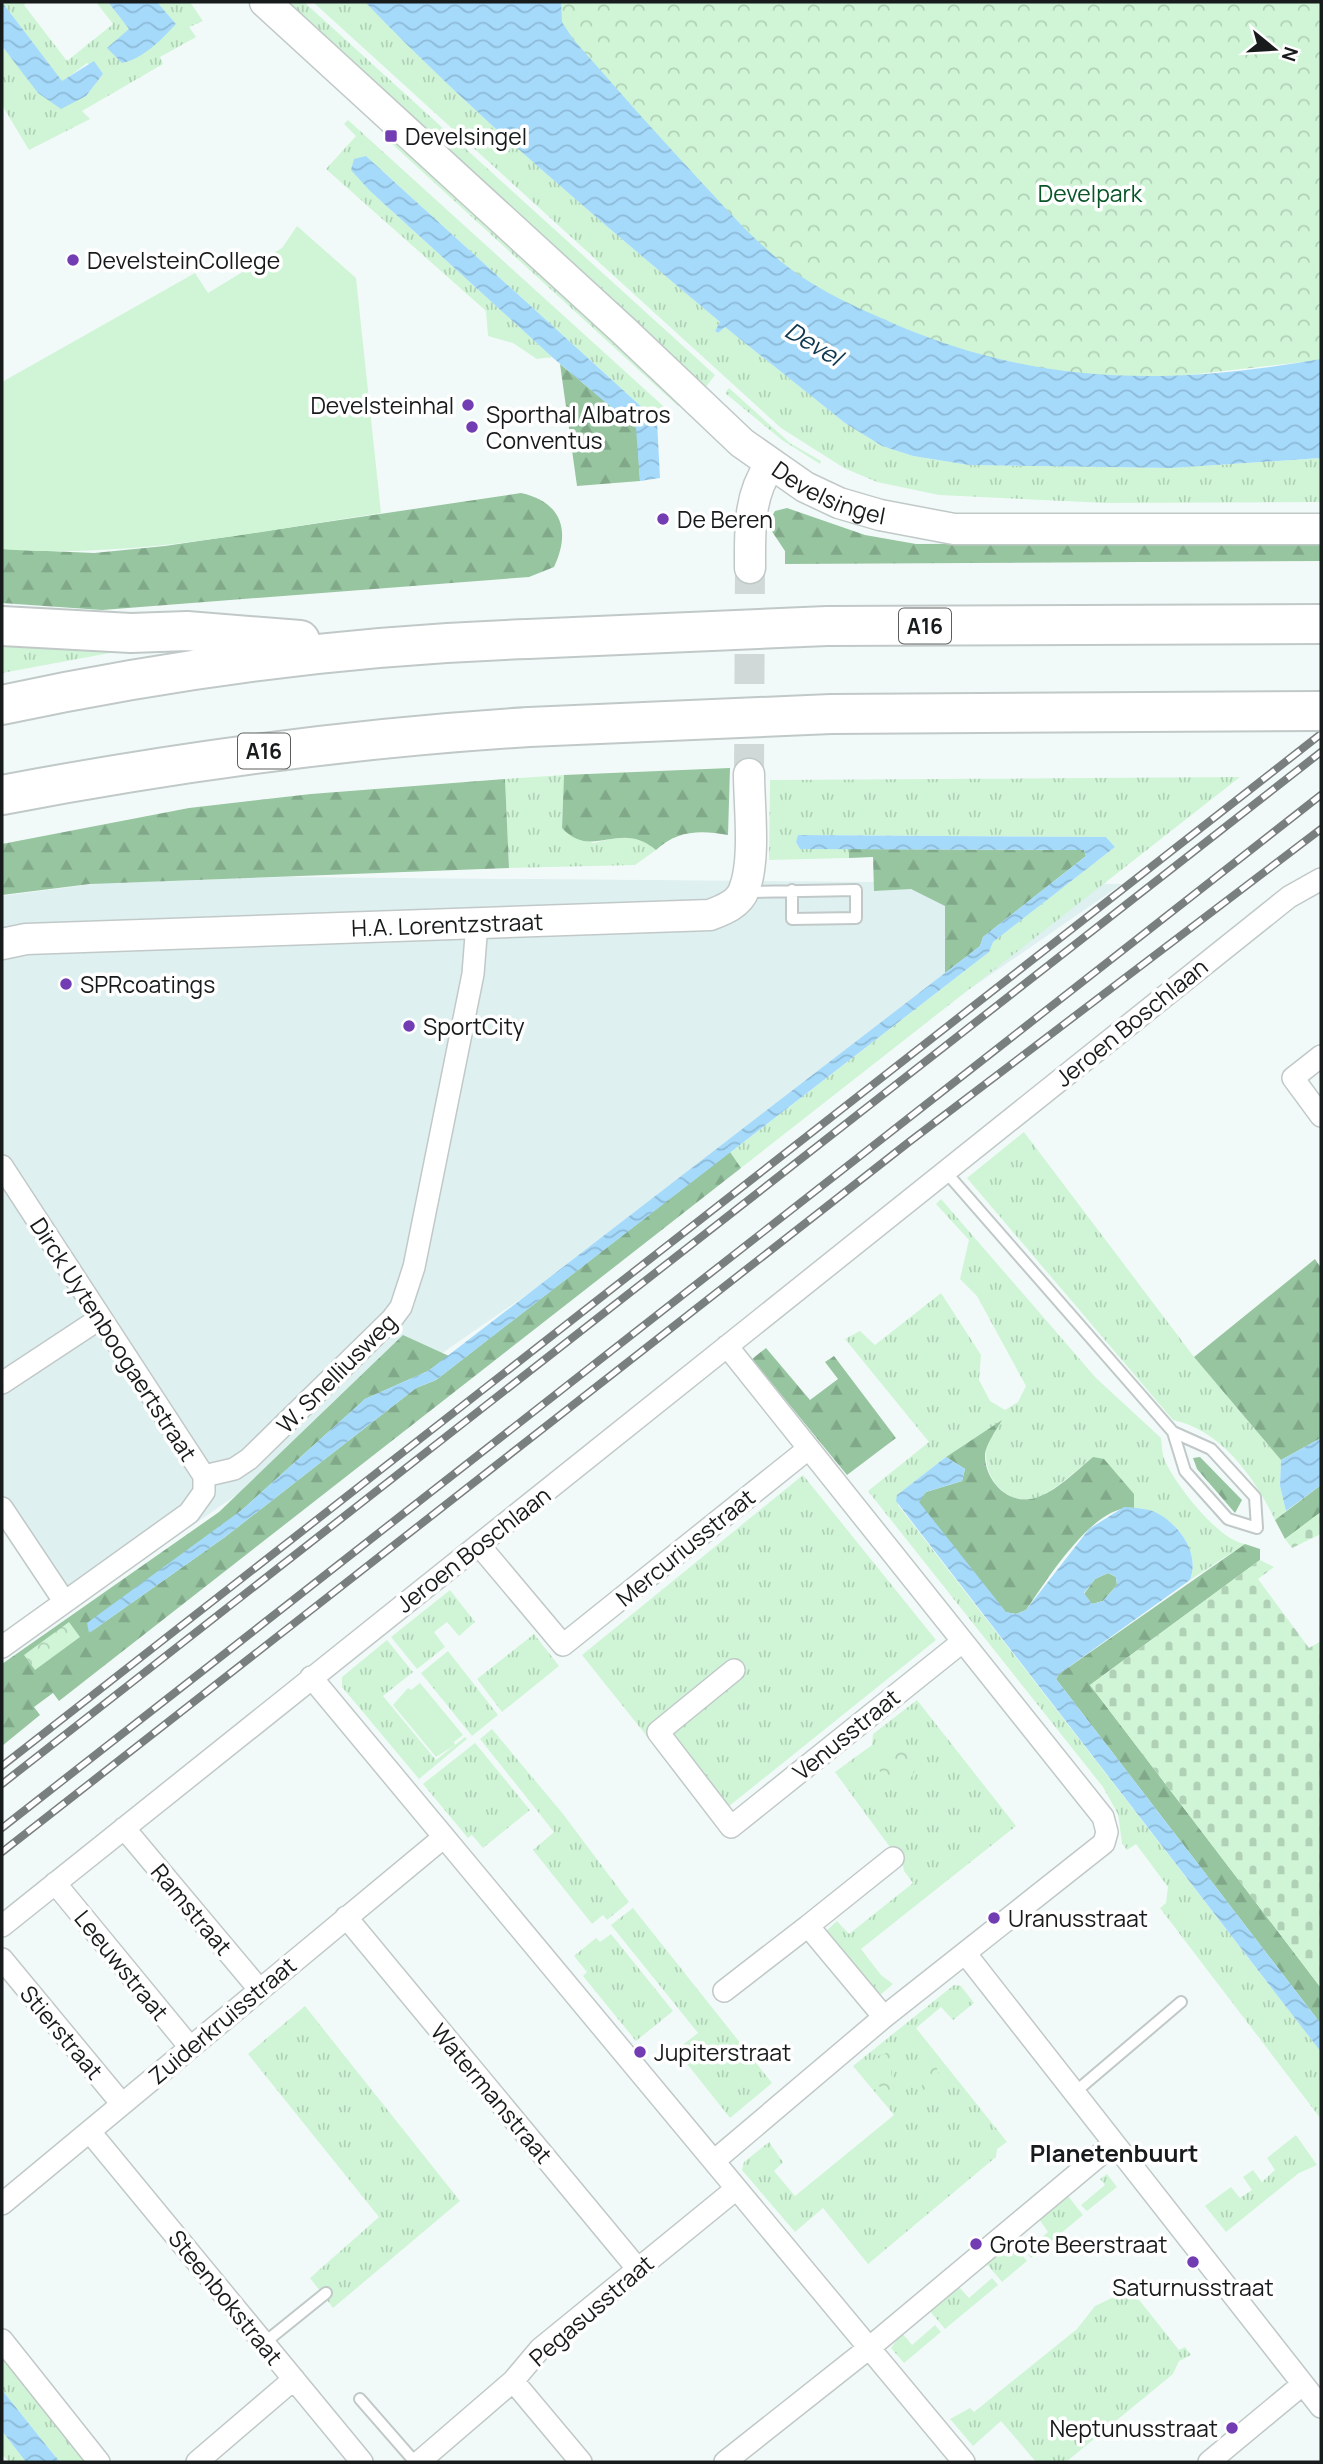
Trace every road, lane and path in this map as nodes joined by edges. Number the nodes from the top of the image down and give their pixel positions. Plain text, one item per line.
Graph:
1 (265, 2) edge
2 (770, 465) junction
3 (1321, 529) edge
4 (750, 568) tunnel mouth
5 (1321, 624) edge
6 (2, 626) edge
7 (387, 647) junction
8 (2, 705) edge
9 (1321, 711) edge
10 (749, 774) tunnel mouth
11 (2, 795) edge
12 (1321, 879) edge
13 (792, 890) junction
14 (744, 892) junction
15 (477, 923) junction
16 (10, 938) edge
17 (1321, 1056) edge
18 (1321, 1116) edge
19 (2, 1166) edge
20 (945, 1171) junction
21 (99, 1319) junction
22 (727, 1346) junction
23 (2, 1382) edge
24 (1173, 1432) junction
25 (808, 1450) junction
26 (204, 1476) junction
27 (2, 1508) edge
28 (479, 1545) junction
29 (64, 1601) junction
30 (962, 1642) junction
31 (2, 1647) edge
32 (734, 1670) dead end
33 (311, 1677) junction
34 (124, 1828) junction
35 (444, 1837) junction
36 (893, 1858) dead end
37 (55, 1883) junction
38 (346, 1917) junction
39 (2, 1926) edge
40 (808, 1926) junction
41 (965, 1953) junction
42 (2, 1959) edge
43 (259, 1989) junction
44 (724, 1992) dead end
45 (1181, 2002) dead end
46 (884, 2017) junction
47 (189, 2046) junction
48 (1074, 2092) junction
49 (122, 2104) junction
50 (90, 2132) junction
51 (1113, 2144) junction
52 (714, 2161) junction
53 (736, 2189) junction
54 (2, 2204) edge
55 (637, 2269) junction
56 (326, 2293) dead end
57 (2, 2340) edge
58 (264, 2343) junction
59 (869, 2348) junction
60 (294, 2379) junction
61 (513, 2381) junction
62 (1303, 2384) junction
63 (360, 2399) dead end
64 (1321, 2407) edge
65 (99, 2462) edge
66 (197, 2462) edge
67 (362, 2462) edge
68 (417, 2462) edge
69 (582, 2462) edge
70 (725, 2462) edge
71 (964, 2462) edge
72 (1209, 2462) edge

1 - 2 street, Develsingel
2 - 3 street, Develsingel
2 - 4 street
5 - 7 highway, A16, bridge
6 - 7 highway, A16
7 - 8 highway, A16
9 - 11 highway, A16, bridge
10 - 14 street
12 - 20 street, Jeroen Boschlaan
13 - 13 lane
13 - 14 lane
14 - 15 street, H.A. Lorentzstraat
15 - 16 street, H.A. Lorentzstraat
15 - 26 street, W. Snelliusweg
17 - 18 street
19 - 21 street, Dirck Uytenboogaertstraat
20 - 22 street, Jeroen Boschlaan
20 - 24 lane
21 - 23 street
21 - 26 street, Dirck Uytenboogaertstraat
22 - 25 street
22 - 28 street, Jeroen Boschlaan
24 - 24 lane
25 - 28 street, Mercuriusstraat
25 - 30 street
26 - 29 street
27 - 29 street
28 - 33 street, Jeroen Boschlaan
29 - 31 street
30 - 32 street, Venusstraat
30 - 41 street
33 - 34 street, Jeroen Boschlaan
33 - 35 street
34 - 37 street, Jeroen Boschlaan
34 - 43 street, Ramstraat
35 - 38 street, Zuiderkruisstraat
35 - 52 street
36 - 40 street
37 - 39 street, Jeroen Boschlaan
37 - 47 street, Leeuwstraat
38 - 43 street, Zuiderkruisstraat
38 - 55 street, Watermanstraat
40 - 44 street
40 - 46 street
41 - 46 street
41 - 48 street
42 - 49 street, Stierstraat
43 - 47 street, Zuiderkruisstraat
45 - 48 lane
46 - 52 street
47 - 49 street, Zuiderkruisstraat
48 - 51 street
49 - 50 street, Zuiderkruisstraat
50 - 54 street, Zuiderkruisstraat
50 - 58 street, Steenbokstraat
51 - 59 street
51 - 62 street
52 - 53 street
53 - 55 street, Pegasusstraat
53 - 59 street
55 - 61 street, Pegasusstraat
56 - 58 lane
57 - 65 street
58 - 60 street, Steenbokstraat
59 - 70 street
59 - 71 street
60 - 66 street
60 - 67 street, Steenbokstraat
61 - 68 street, Pegasusstraat
61 - 69 street
62 - 64 street
62 - 72 street
63 - 68 lane

